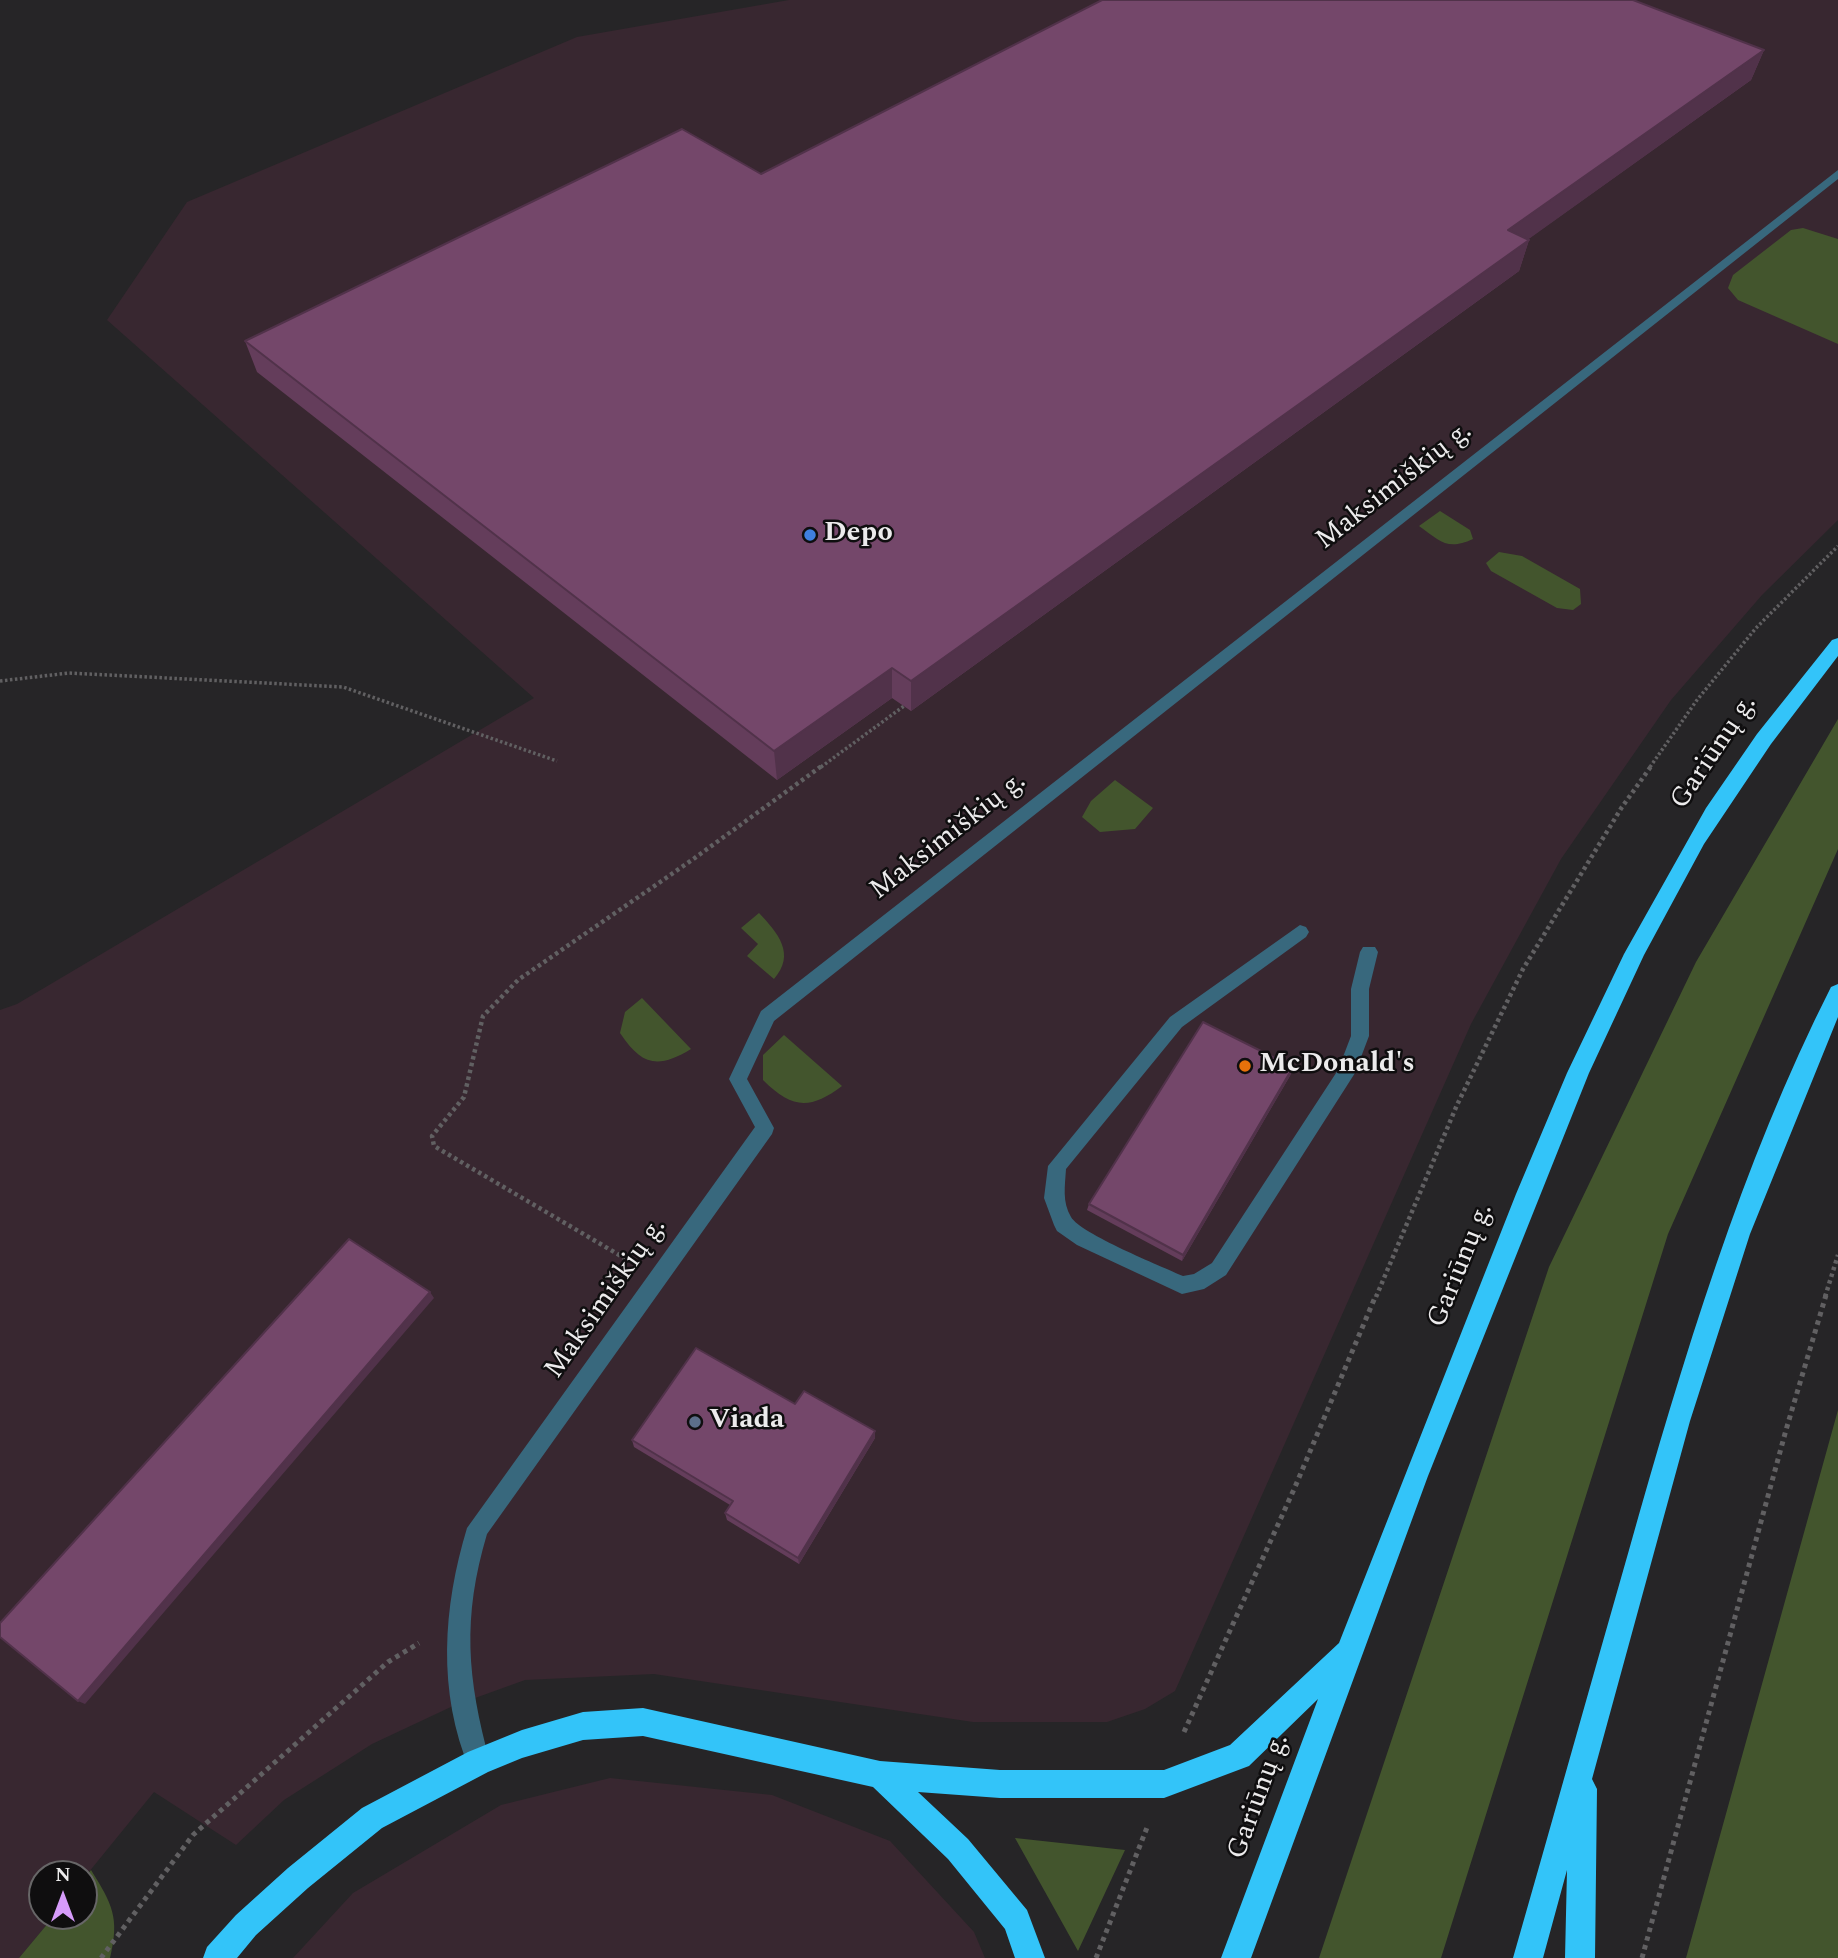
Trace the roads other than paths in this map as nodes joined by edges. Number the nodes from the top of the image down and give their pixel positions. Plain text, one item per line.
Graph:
1 (1838, 173) edge
2 (1838, 644) edge
3 (1300, 932) dead end
4 (1369, 953) dead end
5 (1838, 993) edge
6 (1349, 1649) junction
7 (1584, 1756) junction
8 (478, 1762) junction
9 (880, 1776) junction
10 (218, 1958) edge
11 (1030, 1958) edge
12 (1236, 1958) edge
13 (1528, 1958) edge
14 (1580, 1958) edge

1 - 8 street, Maksimiškių g.
2 - 6 highway, Gariūnų g.
3 - 4 street
5 - 7 highway
6 - 9 highway
6 - 12 highway, Gariūnų g.
7 - 13 highway
7 - 14 highway
8 - 9 highway
8 - 10 highway
9 - 11 highway

